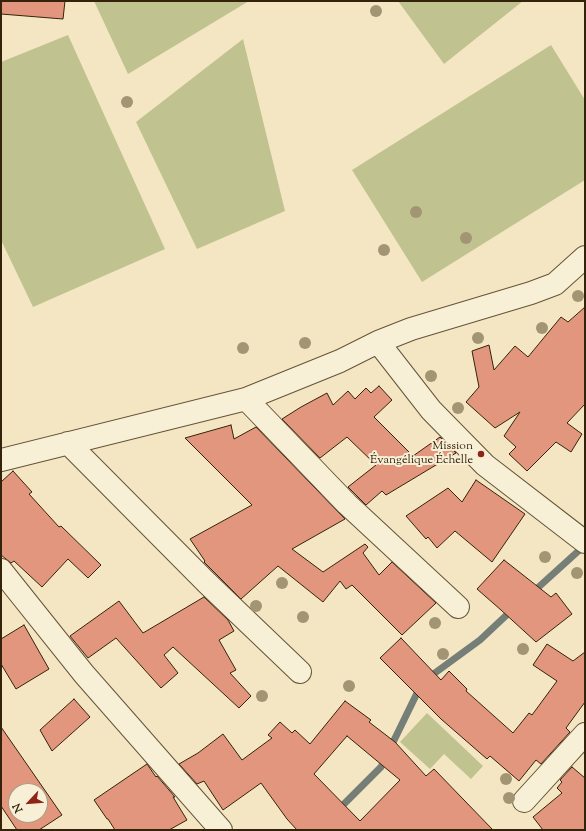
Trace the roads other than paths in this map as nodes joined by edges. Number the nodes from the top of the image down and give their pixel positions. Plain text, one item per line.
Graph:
1 (585, 257) edge
2 (378, 342) junction
3 (246, 399) junction
4 (68, 443) junction
5 (1, 460) edge
6 (585, 542) edge
7 (1, 570) edge
8 (458, 607) dead end
9 (300, 672) dead end
10 (583, 740) edge
11 (524, 801) dead end
12 (220, 830) edge

1 - 2 street
2 - 3 street
2 - 6 street
3 - 4 street
3 - 8 street
4 - 5 street
4 - 9 street
7 - 12 street
10 - 11 street

